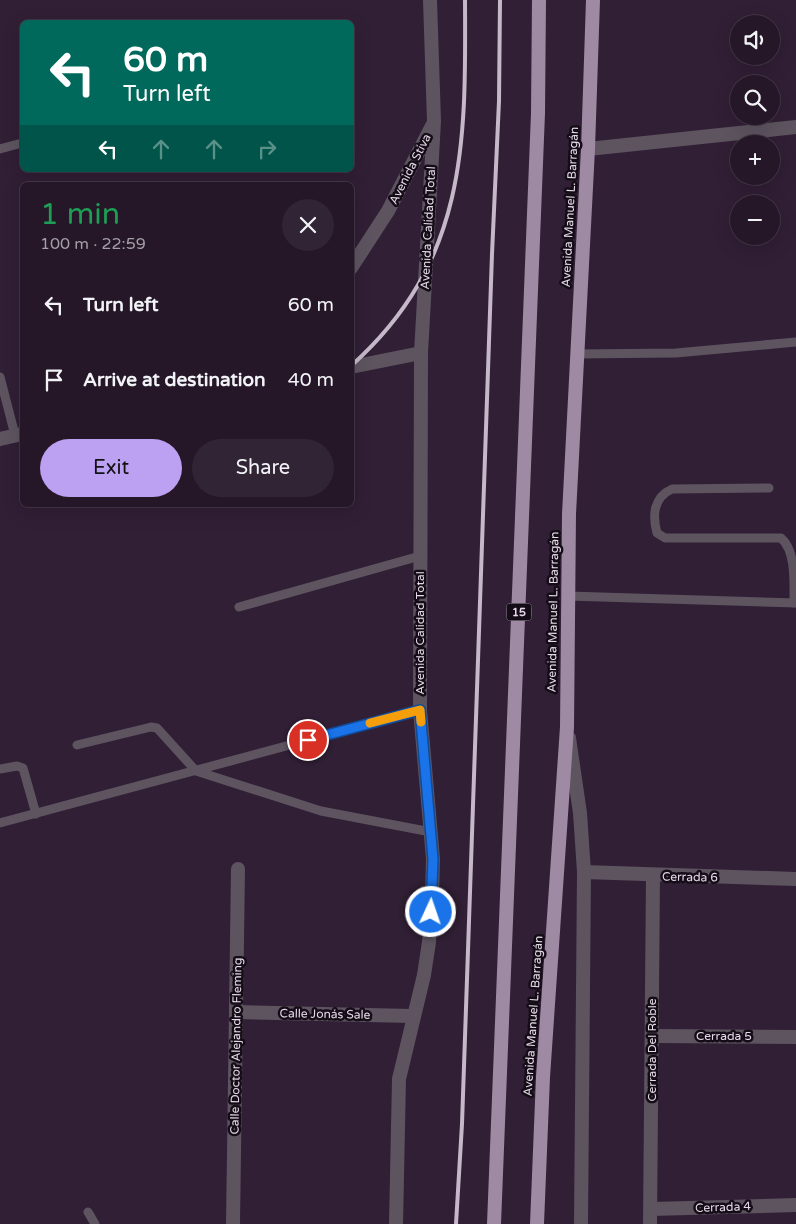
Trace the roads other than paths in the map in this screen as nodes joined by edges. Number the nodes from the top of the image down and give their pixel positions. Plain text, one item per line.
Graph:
1 (430, 0) edge
2 (539, 0) edge
3 (593, 0) edge
4 (434, 121) junction
5 (796, 127) edge
6 (20, 144) edge
7 (0, 149) edge
8 (588, 149) junction
9 (354, 263) edge
10 (796, 342) edge
11 (421, 353) junction
12 (577, 354) junction
13 (354, 366) edge
14 (0, 377) edge
15 (19, 434) edge
16 (0, 439) edge
17 (769, 488) dead end
18 (420, 556) junction
19 (568, 596) junction
20 (795, 603) edge
21 (239, 607) dead end
22 (420, 710) junction
23 (567, 727) junction
24 (77, 745) dead end
25 (0, 769) edge
26 (196, 771) junction
27 (36, 814) junction
28 (0, 823) edge
29 (431, 832) junction
30 (238, 869) dead end
31 (584, 872) junction
32 (653, 876) junction
33 (796, 880) edge
34 (237, 1012) junction
35 (412, 1016) junction
36 (652, 1036) junction
37 (796, 1037) edge
38 (796, 1205) edge
39 (651, 1209) junction
40 (88, 1212) dead end
41 (95, 1224) edge
42 (233, 1224) edge
43 (396, 1224) edge
44 (494, 1224) edge
45 (537, 1224) edge
46 (581, 1224) edge
47 (650, 1224) edge

1 - 4 street, Avenida Stiva
2 - 44 highway, 15
3 - 8 highway, Avenida Manuel L. Barragán
4 - 9 street, Avenida Stiva
4 - 11 street, Avenida Calidad Total
5 - 8 street
6 - 7 lane
8 - 12 highway, Avenida Manuel L. Barragán
10 - 12 lane
11 - 13 street
11 - 18 street, Avenida Calidad Total
12 - 19 highway, Avenida Manuel L. Barragán
14 - 15 lane
15 - 16 street
17 - 20 lane
18 - 21 lane
18 - 22 street, Avenida Calidad Total
19 - 20 lane
19 - 23 highway, Avenida Manuel L. Barragán
22 - 26 lane, Avenida Calidad Total
22 - 29 street
23 - 31 street
23 - 45 highway, Avenida Manuel L. Barragán
24 - 26 lane
25 - 27 lane
26 - 27 lane, Avenida Calidad Total
26 - 29 lane
27 - 28 lane, Avenida Calidad Total
29 - 35 street
30 - 34 street, Calle Doctor Alejandro Fleming
31 - 32 street, Cerrada 6
31 - 46 street
32 - 33 street, Cerrada 6
32 - 36 street, Cerrada Del Roble
34 - 35 street, Calle Jonás Sale
34 - 42 street, Calle Doctor Alejandro Fleming
35 - 43 street
36 - 37 street, Cerrada 5
36 - 39 street, Cerrada Del Roble
38 - 39 street, Cerrada 4
39 - 47 street, Cerrada Del Roble
40 - 41 lane

